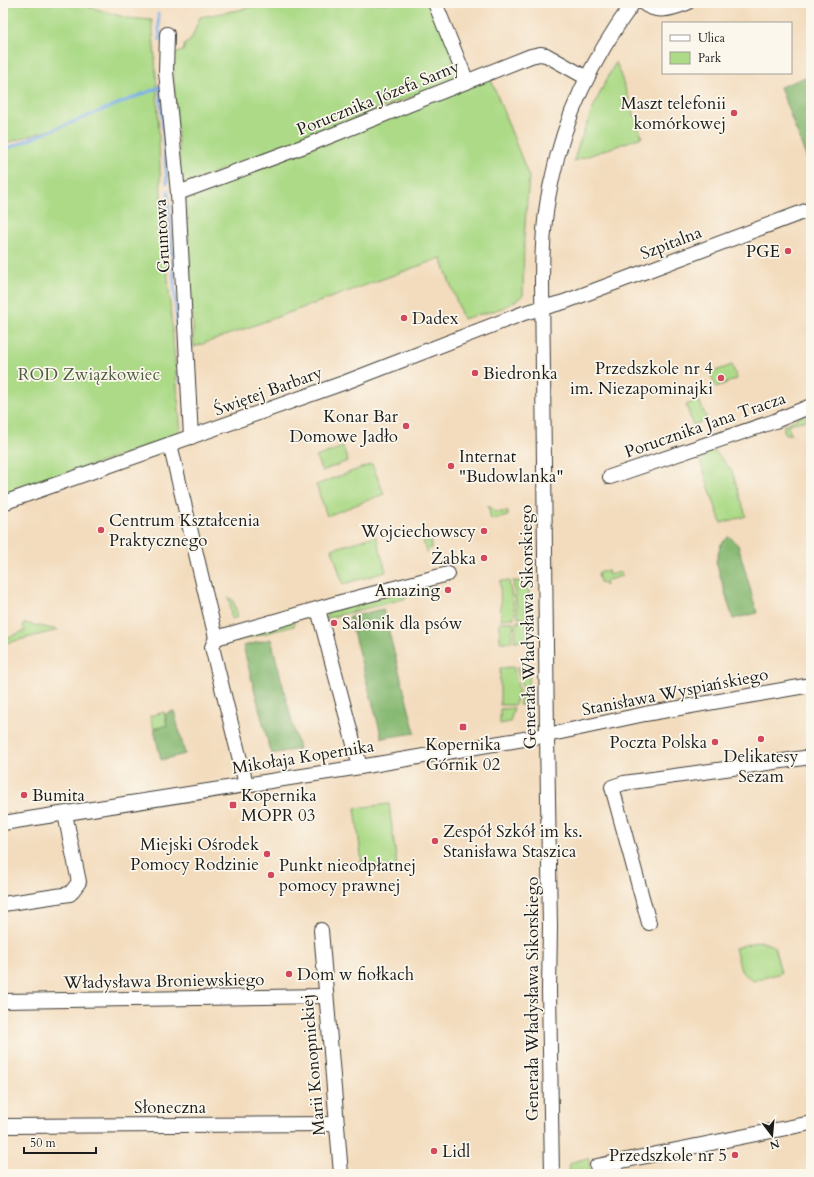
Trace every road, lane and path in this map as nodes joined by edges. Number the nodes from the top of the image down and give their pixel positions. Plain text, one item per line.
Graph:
1 (436, 3) edge
2 (633, 3) edge
3 (643, 3) edge
4 (687, 3) edge
5 (167, 34) dead end
6 (587, 78) junction
7 (467, 82) junction
8 (178, 193) junction
9 (811, 209) edge
10 (543, 308) junction
11 (811, 406) edge
12 (191, 437) junction
13 (170, 444) junction
14 (610, 477) dead end
15 (3, 503) edge
16 (448, 574) dead end
17 (318, 609) junction
18 (216, 638) junction
19 (811, 685) edge
20 (546, 735) junction
21 (811, 757) edge
22 (360, 767) junction
23 (246, 784) junction
24 (65, 814) junction
25 (3, 823) edge
26 (3, 904) edge
27 (649, 923) dead end
28 (321, 930) dead end
29 (325, 996) junction
30 (3, 1001) edge
31 (811, 1123) edge
32 (337, 1124) junction
33 (3, 1126) edge
34 (597, 1166) dead end
35 (341, 1174) edge
36 (552, 1174) edge

1 - 7 street
2 - 6 street, Generała Władysława Sikorskiego
3 - 4 street
5 - 8 street, Gruntowa
6 - 7 street, Porucznika Józefa Sarny
6 - 10 street, Generała Władysława Sikorskiego
7 - 8 street, Porucznika Józefa Sarny
8 - 12 street, Gruntowa
9 - 10 street, Szpitalna
10 - 12 street, Świętej Barbary
10 - 20 street, Generała Władysława Sikorskiego
11 - 14 street, Porucznika Jana Tracza
12 - 13 street, Świętej Barbary
13 - 15 street, Świętej Barbary
13 - 18 street
16 - 17 street
17 - 18 street
17 - 22 street
18 - 23 street
19 - 20 street, Stanisława Wyspiańskiego
20 - 22 street, Mikołaja Kopernika
20 - 36 street, Generała Władysława Sikorskiego
21 - 27 street
22 - 23 street, Mikołaja Kopernika
23 - 24 street, Mikołaja Kopernika
24 - 25 street, Mikołaja Kopernika
24 - 26 street
28 - 29 street, Marii Konopnickiej
29 - 30 street, Władysława Broniewskiego
29 - 32 street, Marii Konopnickiej
31 - 34 street
32 - 33 street, Słoneczna
32 - 35 street, Marii Konopnickiej

